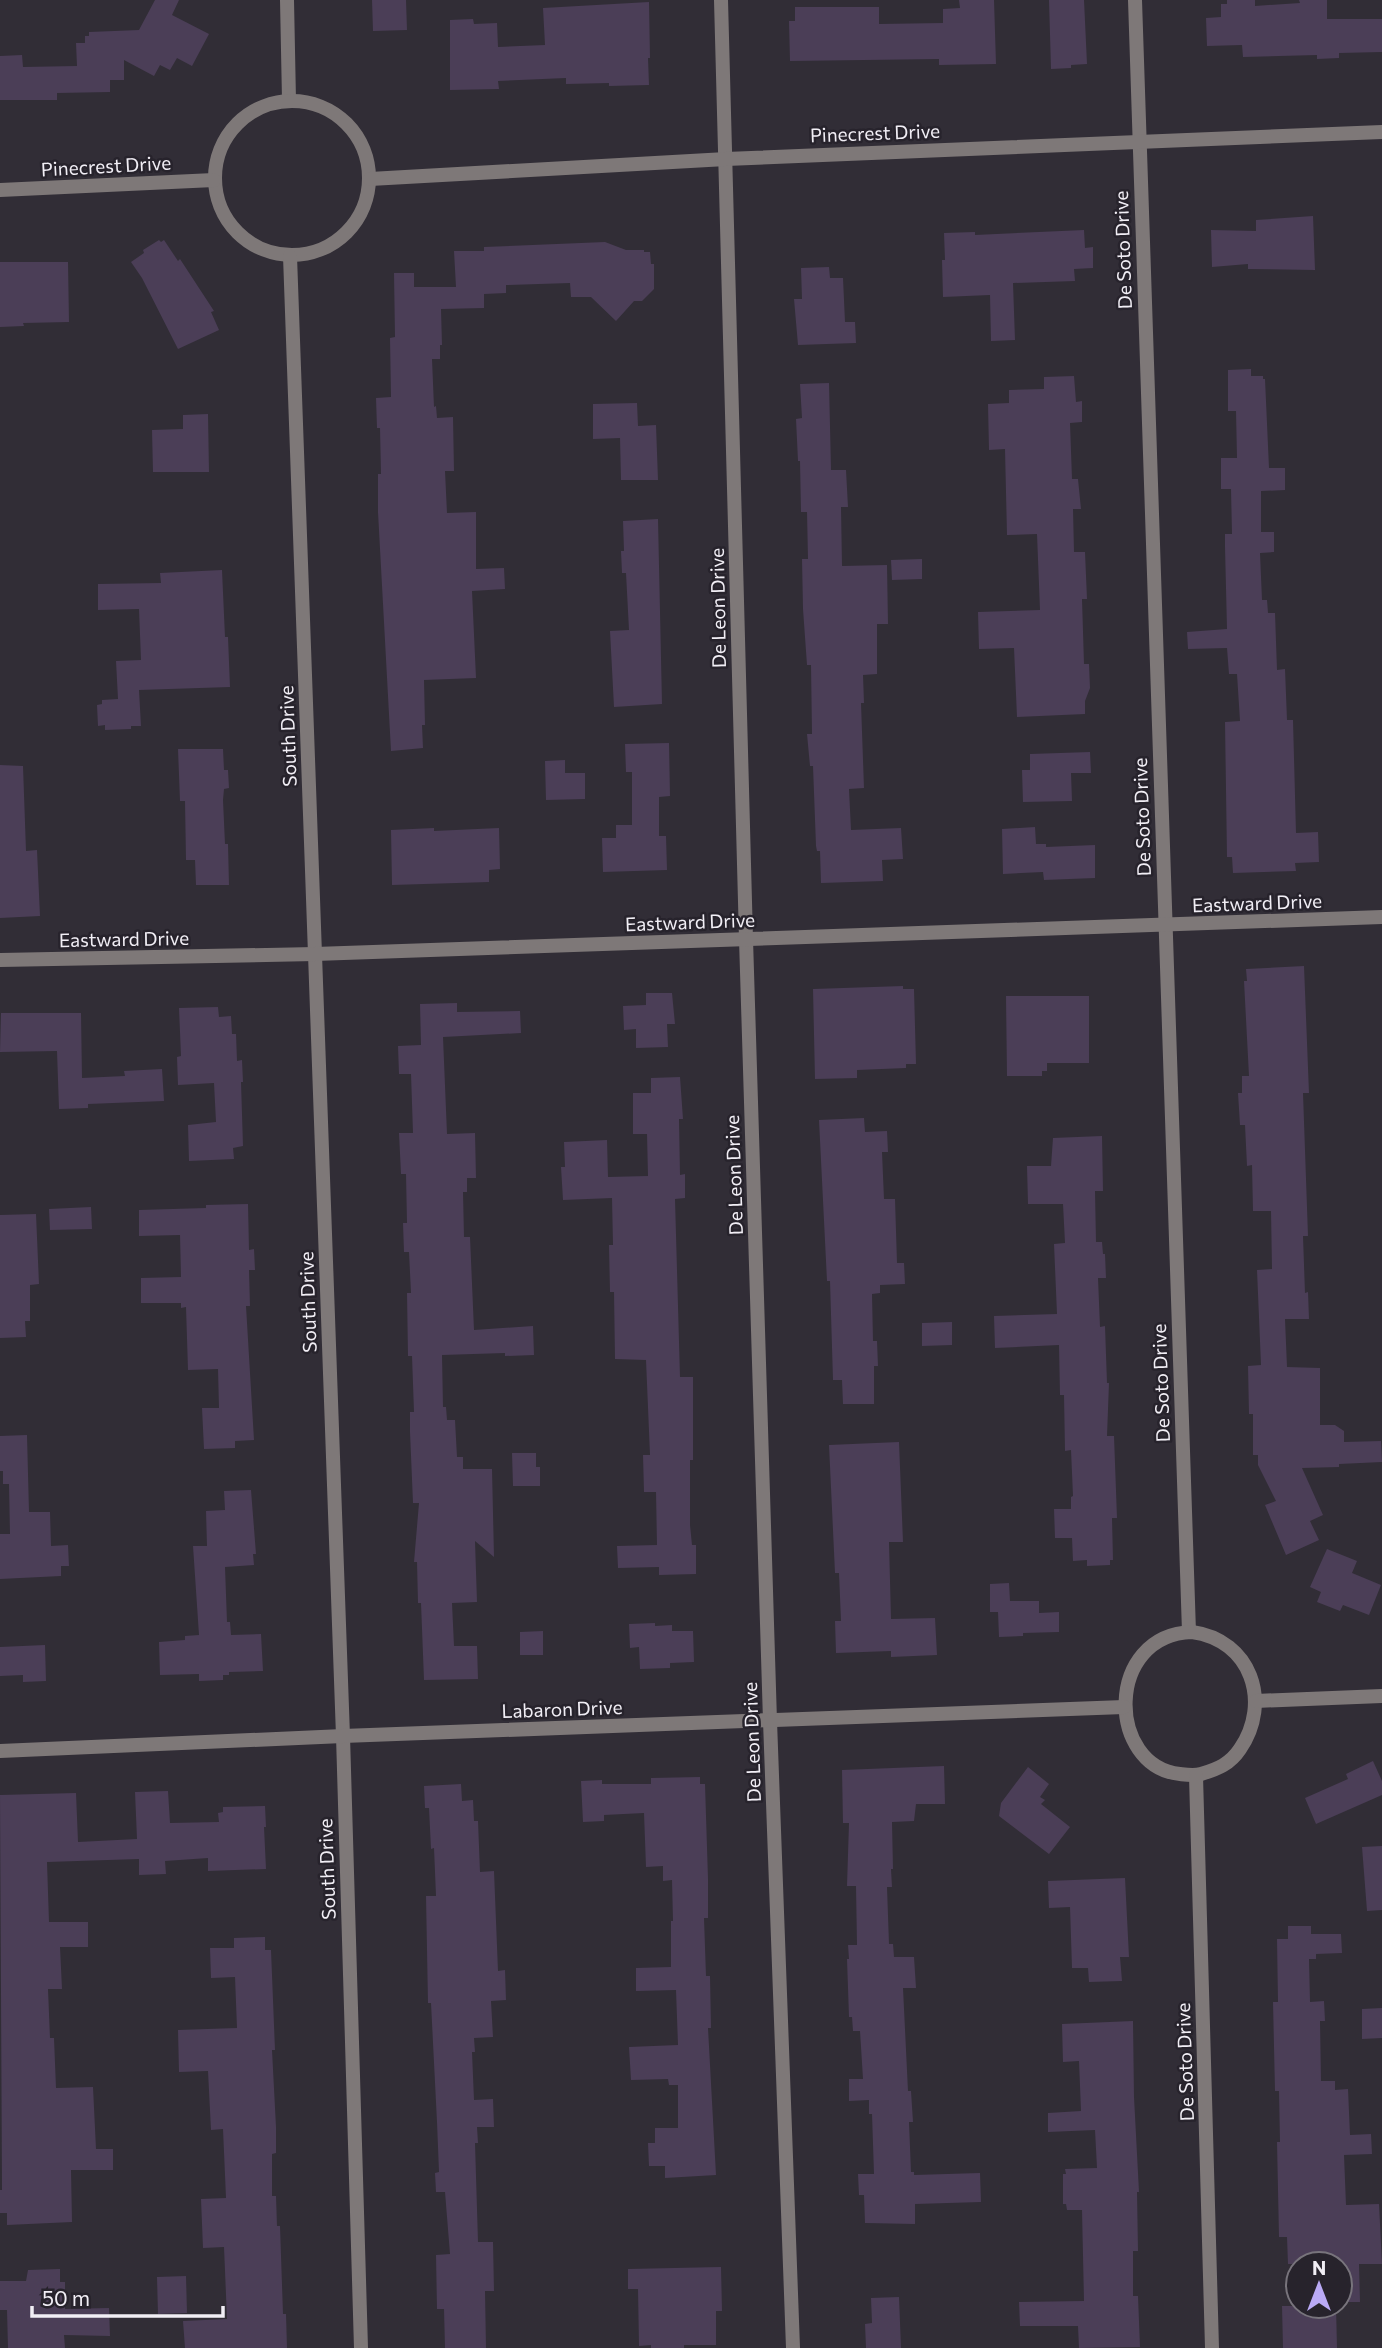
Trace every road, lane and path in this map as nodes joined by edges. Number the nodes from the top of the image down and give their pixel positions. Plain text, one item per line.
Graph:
1 (287, 0) edge
2 (721, 0) edge
3 (1135, 0) edge
4 (289, 100) junction
5 (1382, 132) edge
6 (1139, 142) junction
7 (726, 159) junction
8 (370, 179) junction
9 (214, 180) junction
10 (0, 190) edge
11 (290, 256) junction
12 (1382, 917) edge
13 (1165, 926) junction
14 (746, 939) junction
15 (315, 954) junction
16 (0, 960) edge
17 (1189, 1632) junction
18 (1382, 1696) edge
19 (1256, 1701) junction
20 (1125, 1707) junction
21 (770, 1721) junction
22 (342, 1736) junction
23 (0, 1751) edge
24 (1196, 1776) junction
25 (361, 2348) edge
26 (793, 2348) edge
27 (1212, 2348) edge

1 - 4 street
2 - 7 street, De Leon Drive
3 - 6 street, De Soto Drive
4 - 8 street
4 - 9 street
5 - 6 street, Pinecrest Drive
6 - 7 street, Pinecrest Drive
6 - 13 street, De Soto Drive
7 - 8 street, Pinecrest Drive
7 - 14 street, De Leon Drive
8 - 11 street
9 - 10 street, Pinecrest Drive
9 - 11 street
11 - 15 street, South Drive
12 - 13 street, Eastward Drive
13 - 14 street, Eastward Drive
13 - 17 street, De Soto Drive
14 - 15 street, Eastward Drive
14 - 21 street, De Leon Drive
15 - 16 street, Eastward Drive
15 - 22 street, South Drive
17 - 19 street
17 - 20 street
18 - 19 street
19 - 24 street
20 - 21 street, Labaron Drive
20 - 24 street
21 - 22 street, Labaron Drive
21 - 26 street, De Leon Drive
22 - 23 street, Labaron Drive
22 - 25 street, South Drive
24 - 27 street, De Soto Drive

